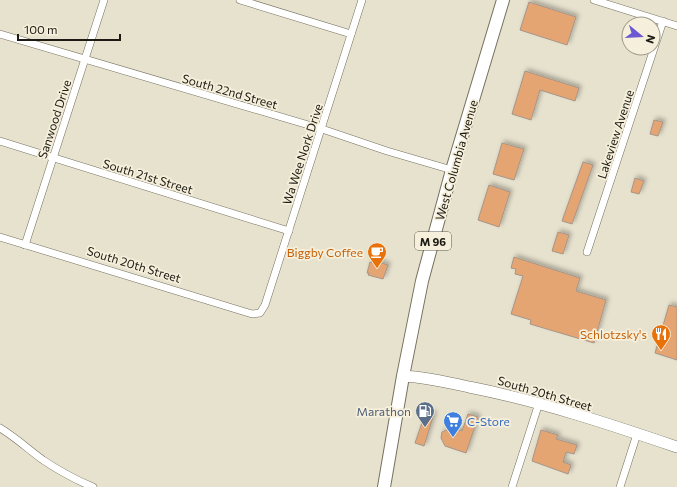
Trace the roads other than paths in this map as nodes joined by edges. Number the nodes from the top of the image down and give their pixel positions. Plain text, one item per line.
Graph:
1 (104, 0) edge
2 (240, 0) edge
3 (362, 0) edge
4 (503, 0) edge
5 (594, 0) edge
6 (663, 22) junction
7 (677, 26) edge
8 (0, 34) edge
9 (351, 34) junction
10 (85, 60) junction
11 (322, 129) junction
12 (0, 141) edge
13 (53, 158) junction
14 (452, 170) junction
15 (289, 231) junction
16 (0, 237) edge
17 (25, 245) junction
18 (587, 252) dead end
19 (260, 313) joint
20 (403, 376) junction
21 (539, 403) junction
22 (0, 428) edge
23 (637, 434) junction
24 (677, 447) edge
25 (93, 487) edge
26 (384, 487) edge
27 (512, 487) edge
28 (620, 487) edge

1 - 10 street, Sanwood Drive
2 - 9 street
3 - 9 street, Wa Wee Nork Drive
4 - 14 main road, West Columbia Avenue / M 96
5 - 6 street
6 - 7 street
6 - 18 street, Lakeview Avenue
8 - 10 street, South 22nd Street
9 - 11 street, Wa Wee Nork Drive
10 - 11 street, South 22nd Street
10 - 13 street, Sanwood Drive
11 - 14 street, South 22nd Street
11 - 15 street, Wa Wee Nork Drive
12 - 13 street, South 21st Street
13 - 15 street, South 21st Street
13 - 17 street, Sanwood Drive
14 - 20 main road, West Columbia Avenue / M 96
15 - 19 street, Wa Wee Nork Drive
16 - 17 street, South 20th Street
17 - 19 street, South 20th Street
20 - 21 main road, South 20th Street
20 - 26 main road, West Columbia Avenue / M 96
21 - 23 main road, South 20th Street
21 - 27 street
22 - 25 street
23 - 24 main road, South 20th Street
23 - 28 street

